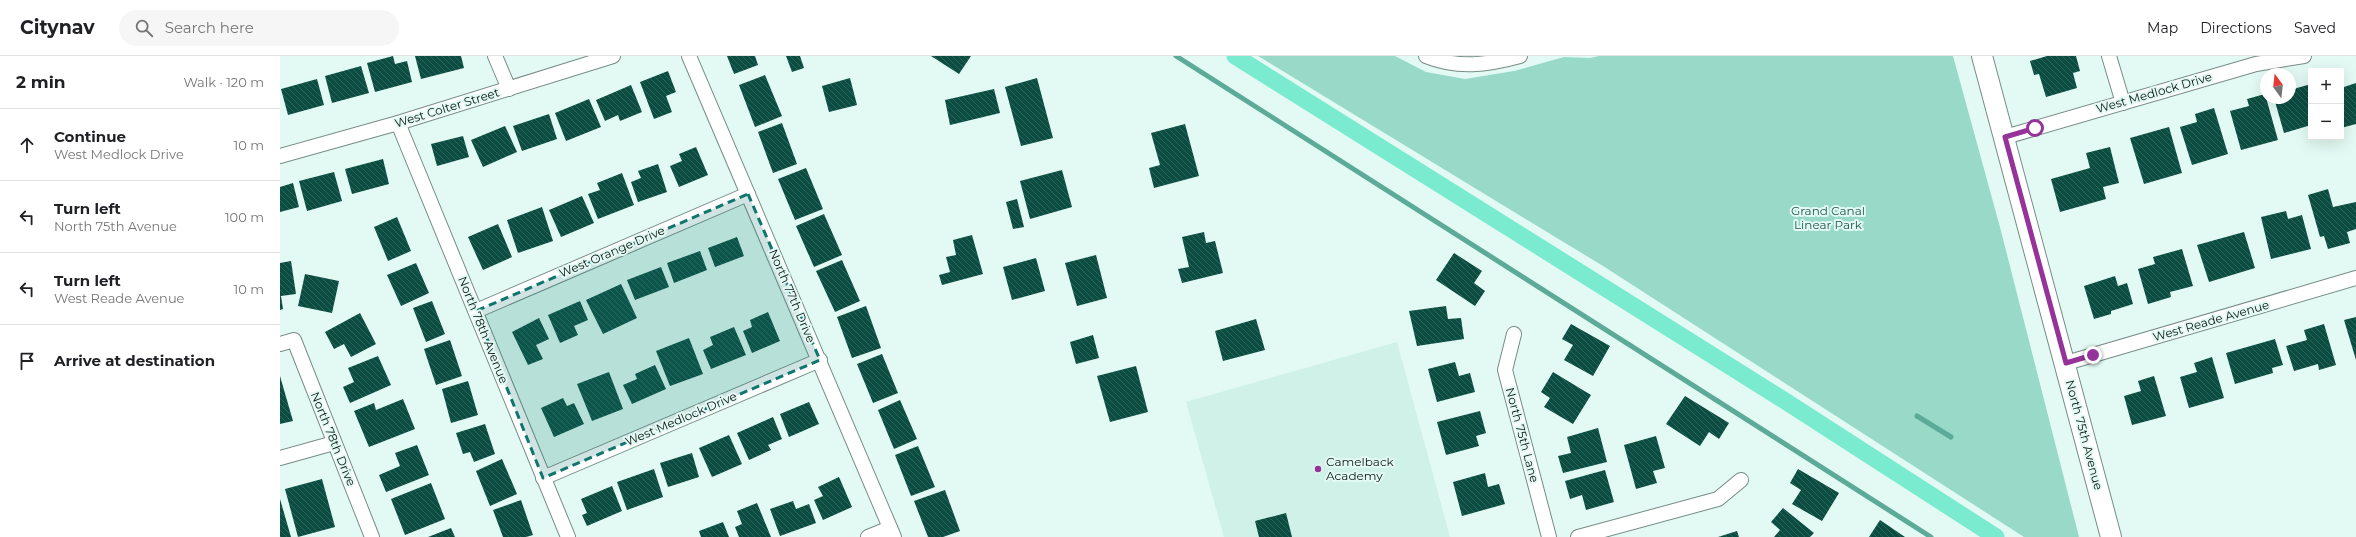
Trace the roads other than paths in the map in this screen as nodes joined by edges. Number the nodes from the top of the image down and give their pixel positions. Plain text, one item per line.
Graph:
1 (495, 56) edge
2 (614, 56) edge
3 (689, 56) edge
4 (1426, 56) edge
5 (1520, 56) edge
6 (1982, 56) edge
7 (2109, 56) edge
8 (2304, 56) edge
9 (2255, 60) edge
10 (509, 89) junction
11 (2123, 103) junction
12 (398, 123) junction
13 (2005, 137) junction
14 (280, 156) edge
15 (748, 194) junction
16 (2356, 278) edge
17 (476, 311) junction
18 (1514, 334) dead end
19 (280, 344) edge
20 (820, 360) junction
21 (2066, 363) junction
22 (334, 443) junction
23 (280, 458) edge
24 (543, 478) junction
25 (1741, 480) dead end
26 (892, 532) edge
27 (372, 537) edge
28 (568, 537) edge
29 (868, 537) edge
30 (1549, 537) edge
31 (1578, 537) edge
32 (2111, 537) edge

1 - 10 street
2 - 10 street, West Colter Street
3 - 15 street, North 77th Drive
4 - 5 street
6 - 13 main road, North 75th Avenue
7 - 11 street
8 - 9 street, West Medlock Drive
9 - 11 street, West Medlock Drive
10 - 12 street, West Colter Street
11 - 13 street, West Medlock Drive
12 - 14 street, West Colter Street
12 - 17 street, North 78th Avenue
13 - 21 main road, North 75th Avenue
15 - 17 street, West Orange Drive
15 - 20 street, North 77th Drive
16 - 21 street, West Reade Avenue
17 - 24 street, North 78th Avenue
18 - 30 street, North 75th Lane
19 - 22 street, North 78th Drive
20 - 24 street, West Medlock Drive
20 - 26 street, North 77th Drive
21 - 32 main road, North 75th Avenue
22 - 23 street
22 - 27 street, North 78th Drive
24 - 28 street, North 78th Avenue
25 - 31 street
26 - 29 street

